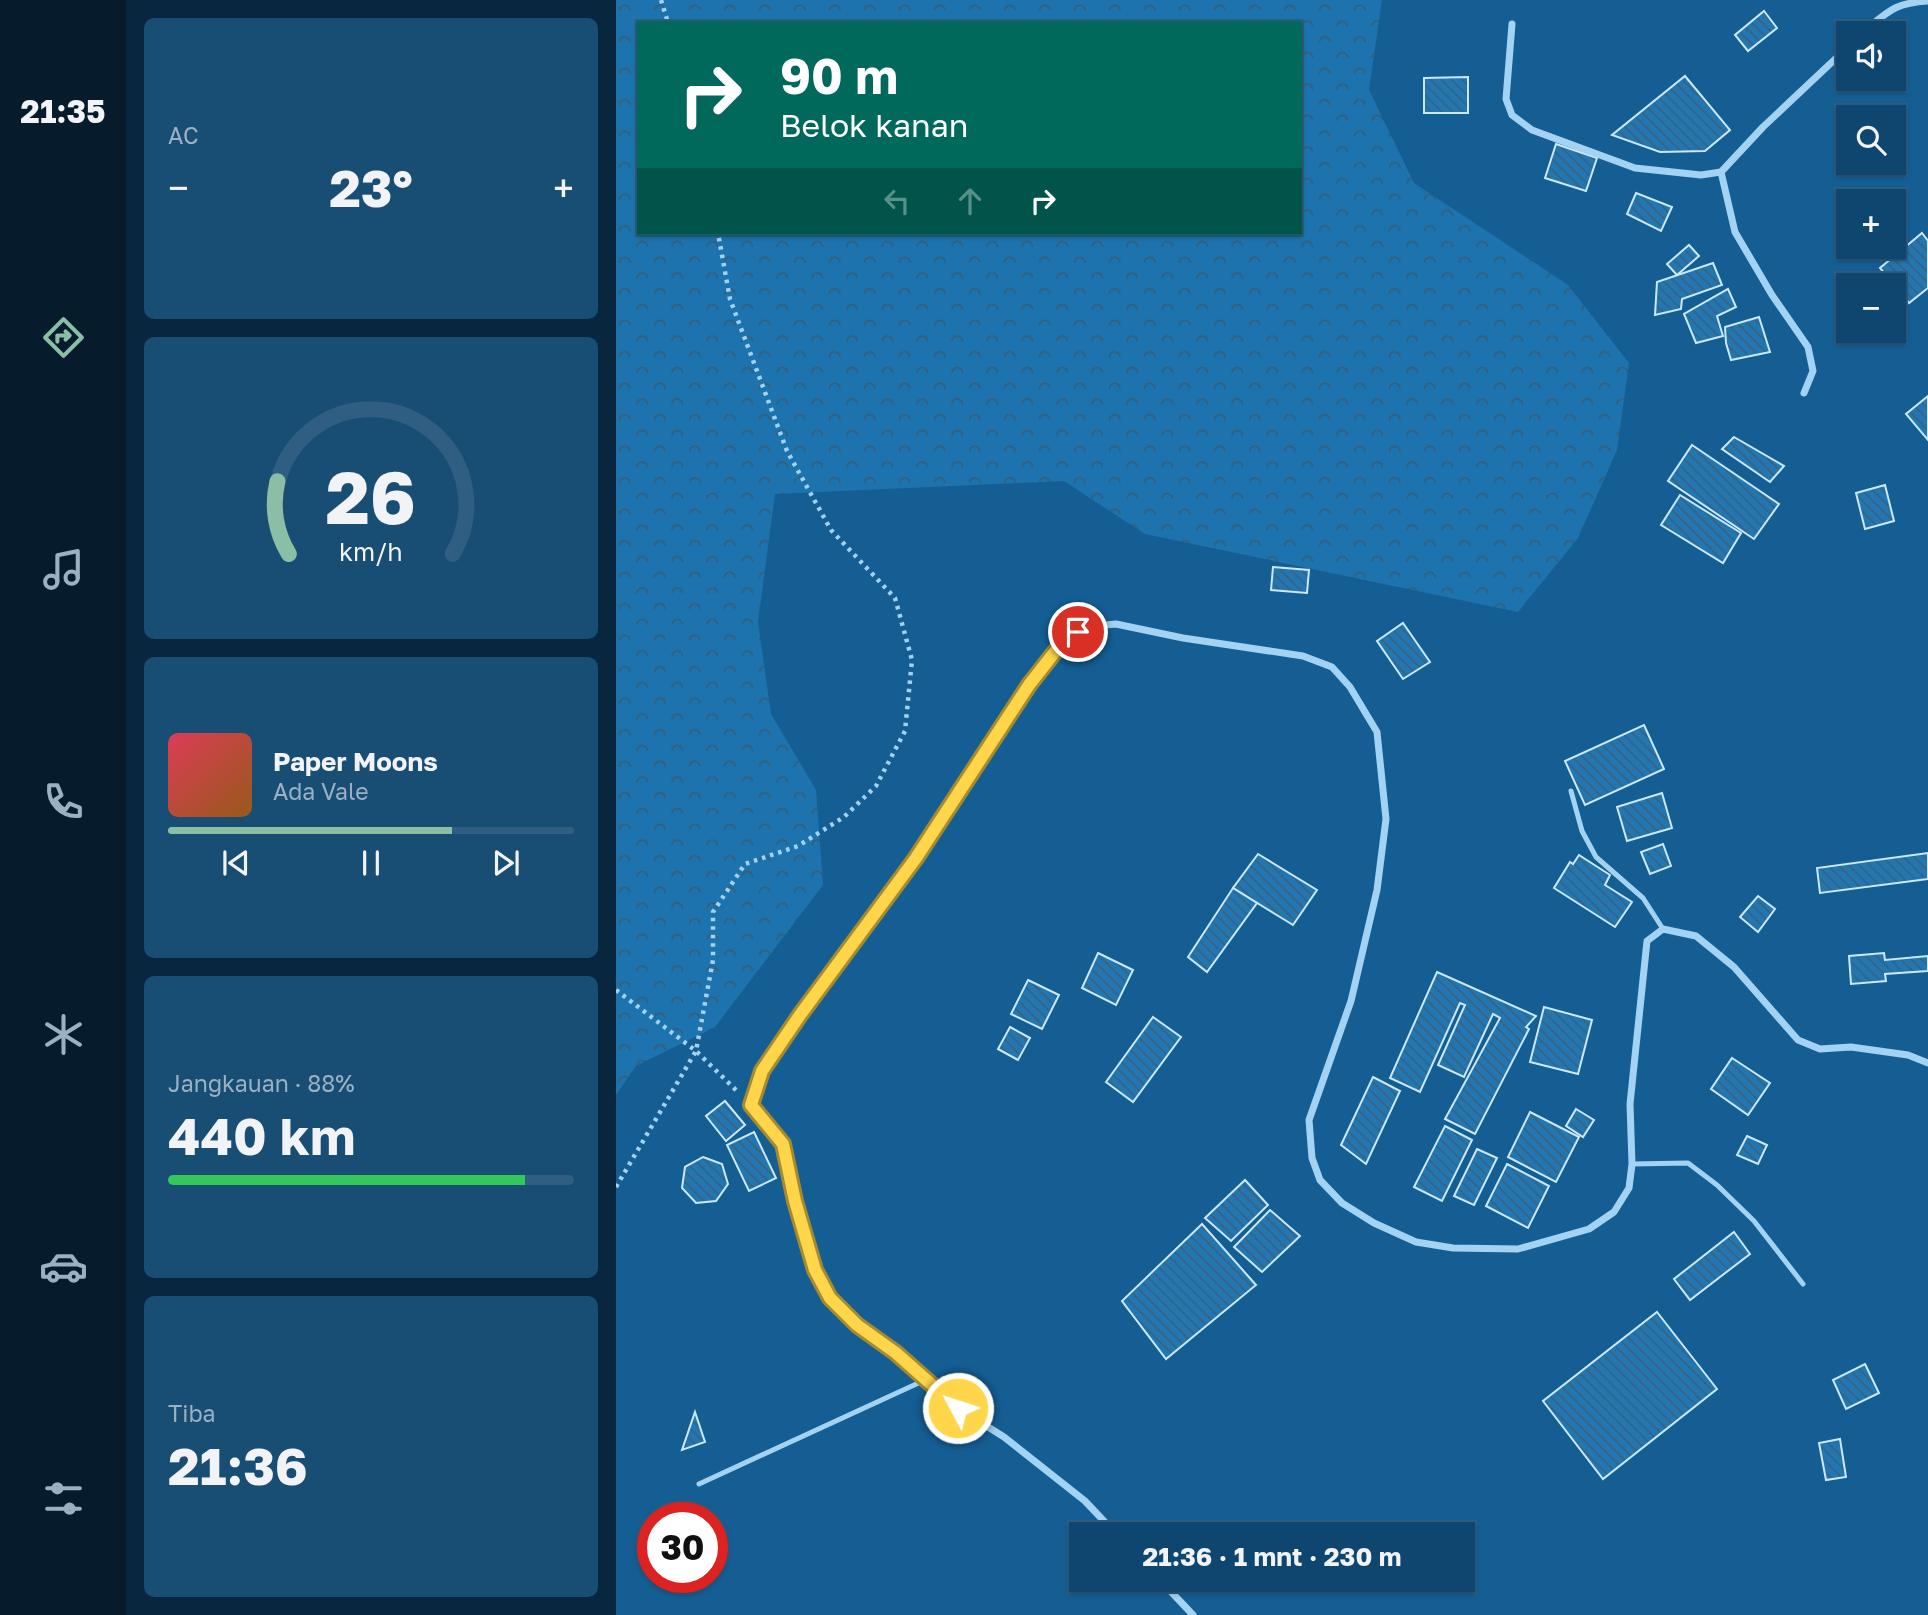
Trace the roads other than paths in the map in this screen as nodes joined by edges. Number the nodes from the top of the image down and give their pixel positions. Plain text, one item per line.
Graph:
1 (1928, 1) edge
2 (1894, 4) edge
3 (1875, 21) edge
4 (1513, 24) dead end
5 (1836, 58) edge
6 (1721, 172) junction
7 (1804, 393) dead end
8 (1571, 792) dead end
9 (1663, 929) junction
10 (1928, 1063) edge
11 (1632, 1164) junction
12 (1803, 1284) dead end
13 (925, 1380) junction
14 (699, 1484) dead end
15 (1105, 1522) edge
16 (1171, 1592) edge
17 (1193, 1615) edge

1 - 2 street
2 - 3 street
4 - 6 street
5 - 6 street
6 - 7 street
8 - 9 lane
9 - 10 street
9 - 11 street
11 - 12 lane
11 - 13 street
13 - 14 lane
13 - 15 street
16 - 17 street

